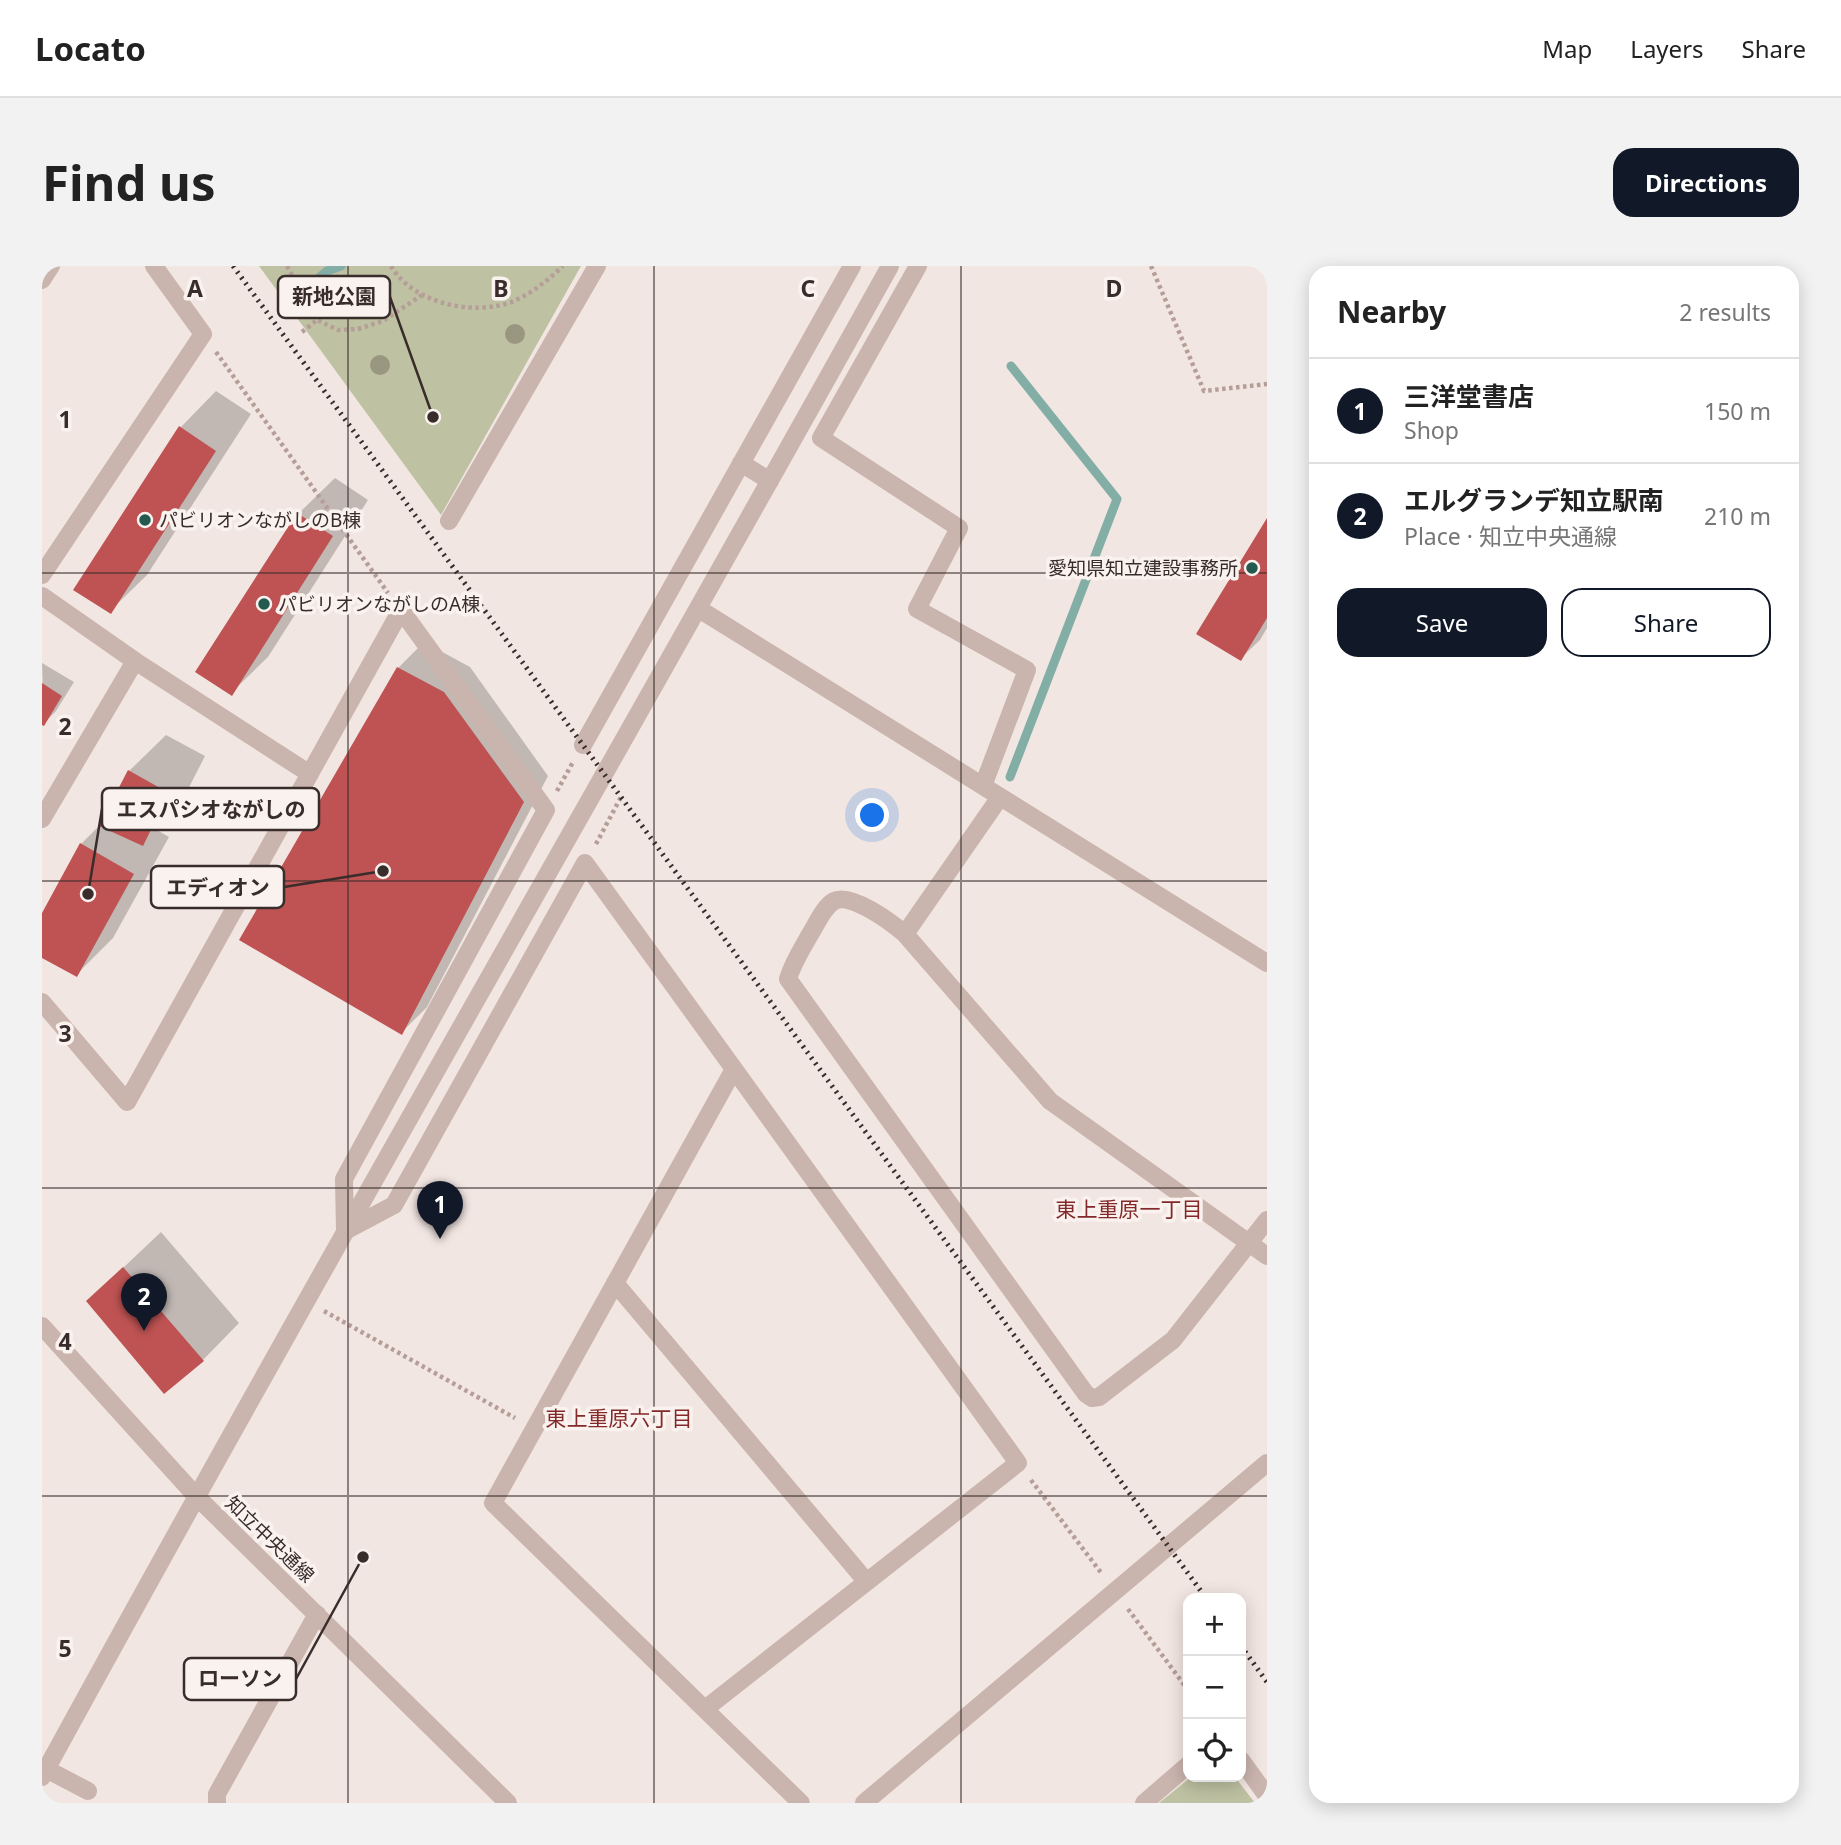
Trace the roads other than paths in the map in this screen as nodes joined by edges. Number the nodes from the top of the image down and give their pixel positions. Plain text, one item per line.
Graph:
1 (51, 266) edge
2 (154, 266) edge
3 (597, 266) edge
4 (852, 266) edge
5 (890, 266) edge
6 (918, 266) edge
7 (42, 279) edge
8 (741, 463) junction
9 (770, 481) junction
10 (449, 521) dead end
11 (42, 575) edge
12 (42, 596) edge
13 (699, 609) junction
14 (135, 661) junction
15 (583, 745) road end
16 (310, 774) junction
17 (983, 786) junction
18 (1000, 797) junction
19 (42, 820) edge
20 (905, 934) junction
21 (1267, 963) edge
22 (42, 1002) edge
23 (476, 1002) junction
24 (500, 1016) junction
25 (734, 1069) junction
26 (400, 1076) junction
27 (426, 1090) junction
28 (1267, 1220) edge
29 (345, 1231) junction
30 (1249, 1243) junction
31 (1267, 1256) edge
32 (615, 1283) junction
33 (42, 1326) edge
34 (1267, 1463) edge
35 (196, 1496) junction
36 (866, 1581) junction
37 (317, 1614) junction
38 (705, 1709) junction
39 (1246, 1767) edge
40 (1183, 1769) edge
41 (44, 1773) edge
42 (88, 1791) dead end
43 (1267, 1796) edge
44 (217, 1803) edge
45 (508, 1803) edge
46 (801, 1803) edge
47 (864, 1803) edge
48 (1143, 1803) edge

1 - 7 street
2 - 11 street
3 - 10 street
4 - 8 street
5 - 9 street
6 - 17 street
8 - 9 street
8 - 15 street
9 - 13 street
12 - 14 street
13 - 17 street
13 - 23 street
14 - 16 street
14 - 19 street
16 - 22 street
16 - 26 street
17 - 18 street
18 - 20 street
18 - 21 street
20 - 30 street
20 - 30 street
23 - 24 street
23 - 27 street
24 - 25 street
24 - 29 street
25 - 32 street
25 - 36 street
26 - 27 street
26 - 29 street
27 - 29 street
28 - 30 street
29 - 35 street
30 - 31 street
32 - 36 street
32 - 38 street
33 - 35 street, 知立中央通線
34 - 47 street
35 - 37 street, 知立中央通線
35 - 41 street
36 - 38 street
37 - 44 street
37 - 45 street, 知立中央通線
38 - 46 street
39 - 43 street
40 - 48 street
41 - 42 street

